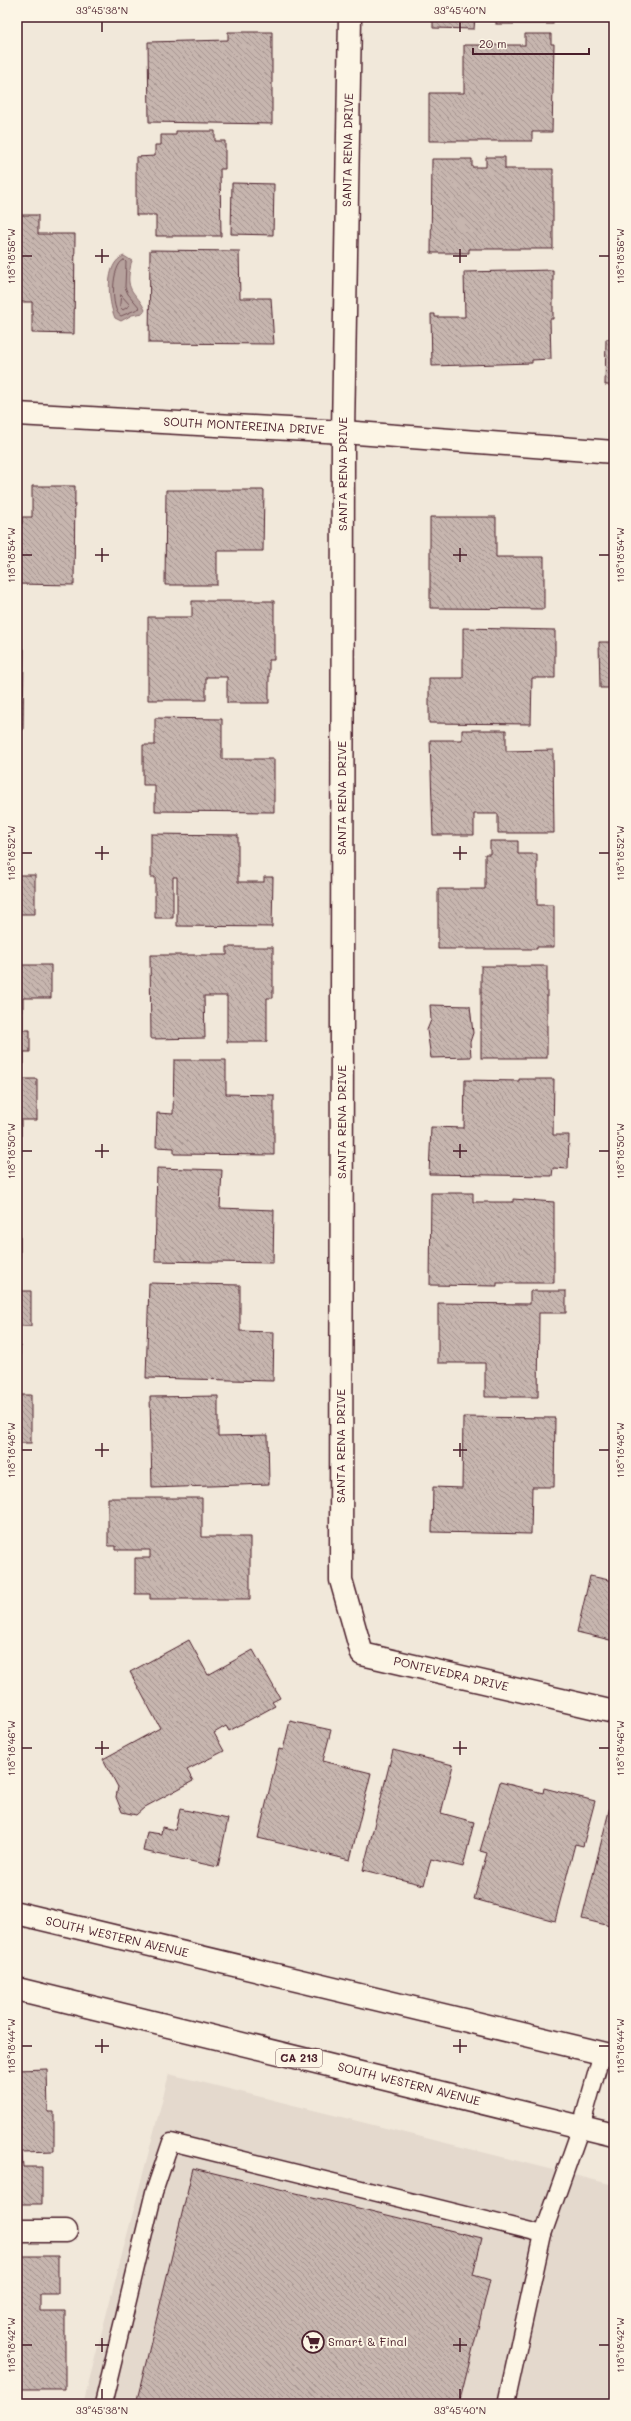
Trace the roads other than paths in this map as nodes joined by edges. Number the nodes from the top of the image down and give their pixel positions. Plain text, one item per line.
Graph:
1 (350, 17) edge
2 (17, 414) edge
3 (343, 432) junction
4 (614, 452) edge
5 (341, 1580) joint
6 (614, 1712) edge
7 (17, 1913) edge
8 (17, 1989) edge
9 (608, 2055) edge
10 (581, 2126) junction
11 (614, 2135) edge
12 (17, 2231) edge
13 (66, 2231) dead end
14 (543, 2234) junction
15 (103, 2404) edge
16 (506, 2404) edge

1 - 3 street, SANTA RENA DRIVE
2 - 3 street, SOUTH MONTEREINA DRIVE
3 - 4 street, SOUTH MONTEREINA DRIVE
3 - 5 street, SANTA RENA DRIVE
5 - 6 street, PONTEVEDRA DRIVE
7 - 9 street, SOUTH WESTERN AVENUE
8 - 10 street, SOUTH WESTERN AVENUE / CA 213
9 - 10 lane
10 - 11 street, SOUTH WESTERN AVENUE / CA 213
10 - 14 lane
12 - 13 street
14 - 15 lane
14 - 16 lane

